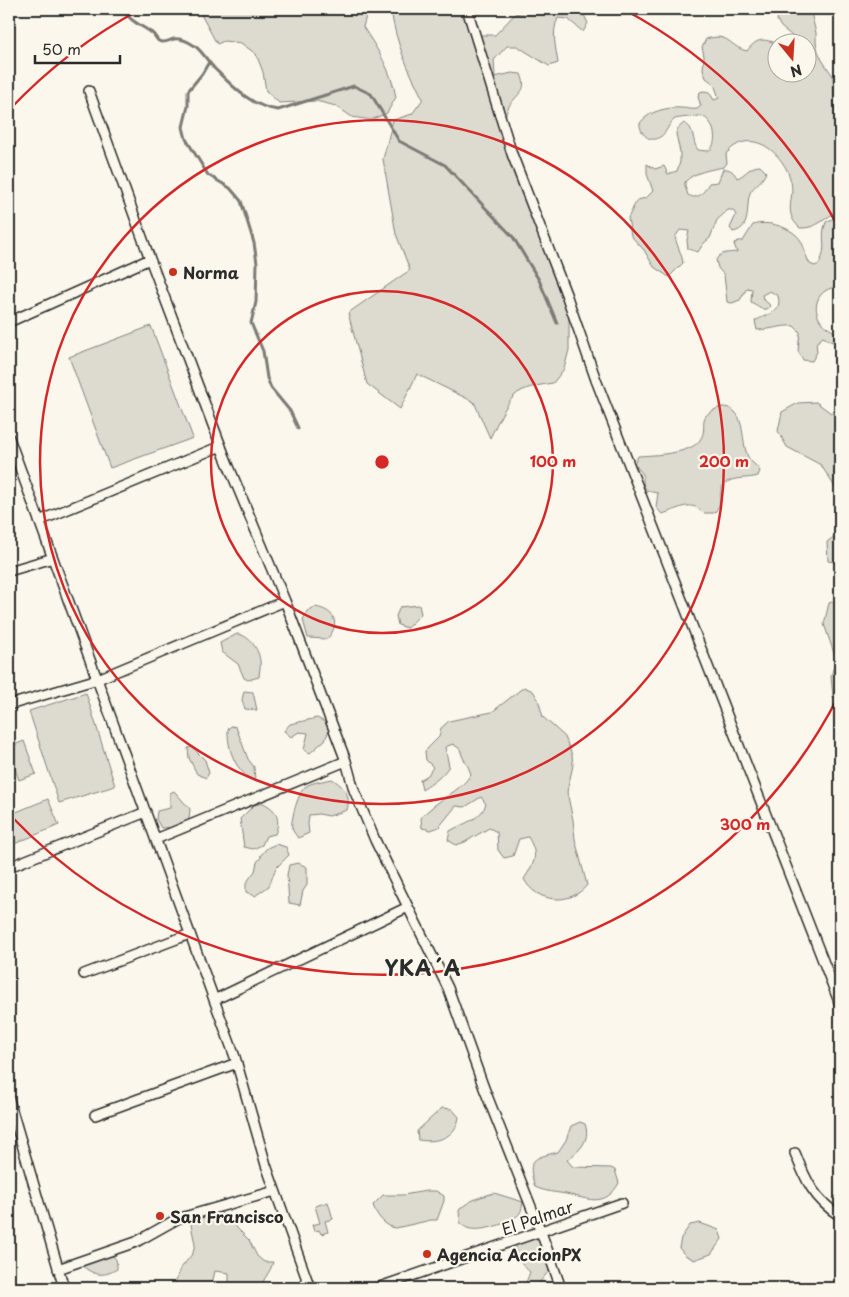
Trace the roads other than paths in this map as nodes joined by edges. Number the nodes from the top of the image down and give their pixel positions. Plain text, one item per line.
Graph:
1 (467, 9) edge
2 (88, 91) dead end
3 (150, 259) junction
4 (9, 322) edge
5 (9, 438) edge
6 (221, 446) junction
7 (39, 522) junction
8 (53, 558) junction
9 (9, 571) edge
10 (285, 601) junction
11 (98, 679) junction
12 (9, 704) edge
13 (346, 761) junction
14 (146, 812) junction
15 (156, 839) junction
16 (9, 867) edge
17 (408, 907) junction
18 (190, 934) junction
19 (84, 974) dead end
20 (214, 1000) junction
21 (840, 1004) edge
22 (237, 1062) junction
23 (9, 1100) edge
24 (95, 1115) dead end
25 (794, 1153) dead end
26 (275, 1191) junction
27 (622, 1203) dead end
28 (840, 1216) edge
29 (541, 1232) junction
30 (58, 1269) junction
31 (64, 1288) edge
32 (310, 1288) edge
33 (377, 1288) edge
34 (561, 1288) edge

1 - 21 street
2 - 3 street
3 - 4 street
3 - 6 street
5 - 7 street
6 - 7 street
6 - 10 street
7 - 8 street
8 - 9 street
8 - 11 street
10 - 11 street
10 - 13 street
11 - 12 street
11 - 14 street
13 - 15 street
13 - 17 street
14 - 15 street
14 - 16 street
15 - 18 street
17 - 20 street
17 - 29 street
18 - 19 street
18 - 20 street
20 - 22 street
22 - 24 street
22 - 26 street
23 - 30 street
25 - 28 street
26 - 30 street
26 - 32 street
27 - 29 street, El Palmar
29 - 33 street, El Palmar
29 - 34 street
30 - 31 street

